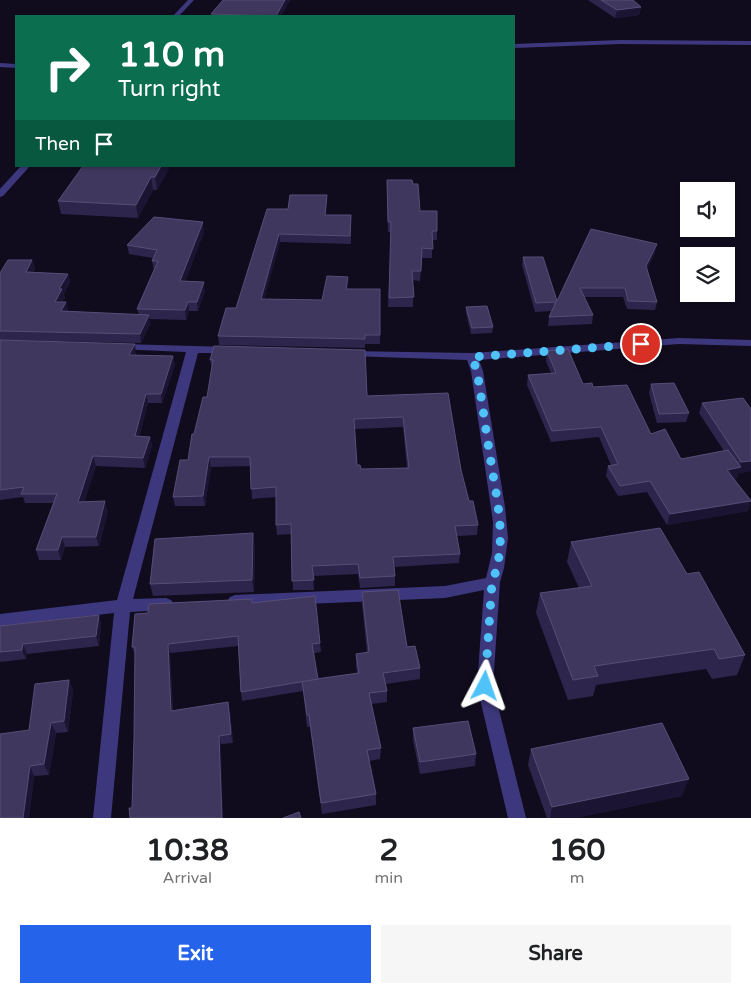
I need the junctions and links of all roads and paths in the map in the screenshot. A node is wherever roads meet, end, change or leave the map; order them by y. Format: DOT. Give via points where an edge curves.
graph roads {
  1 [pos="191,0"];
  2 [pos="177,15"];
  3 [pos="751,44"];
  4 [pos="515,46"];
  5 [pos="0,65"];
  6 [pos="15,66"];
  7 [pos="25,167"];
  8 [pos="0,194"];
  9 [pos="751,343"];
  10 [pos="106,346"];
  11 [pos="193,348"];
  12 [pos="243,350"];
  13 [pos="342,353"];
  14 [pos="472,357"];
  15 [pos="492,582"];
  16 [pos="221,602"];
  17 [pos="182,603"];
  18 [pos="123,606"];
  19 [pos="0,620"];
  20 [pos="102,818"];
  21 [pos="517,818"];
  1 -- 2 [label="street"];
  3 -- 4 [label="street" via="620,42"];
  5 -- 6 [label="street"];
  7 -- 8 [label="street"];
  9 -- 14 [label="street" via="678,341"];
  10 -- 11 [label="street"];
  11 -- 12 [label="street"];
  11 -- 18 [label="street"];
  13 -- 14 [label="street"];
  14 -- 15 [label="street" via="477,371 500,523 500,552"];
  15 -- 16 [label="street" via="446,592"];
  15 -- 21 [label="street" via="485,686"];
  17 -- 18 [label="street"];
  18 -- 19 [label="street"];
  18 -- 20 [label="street"];
}
